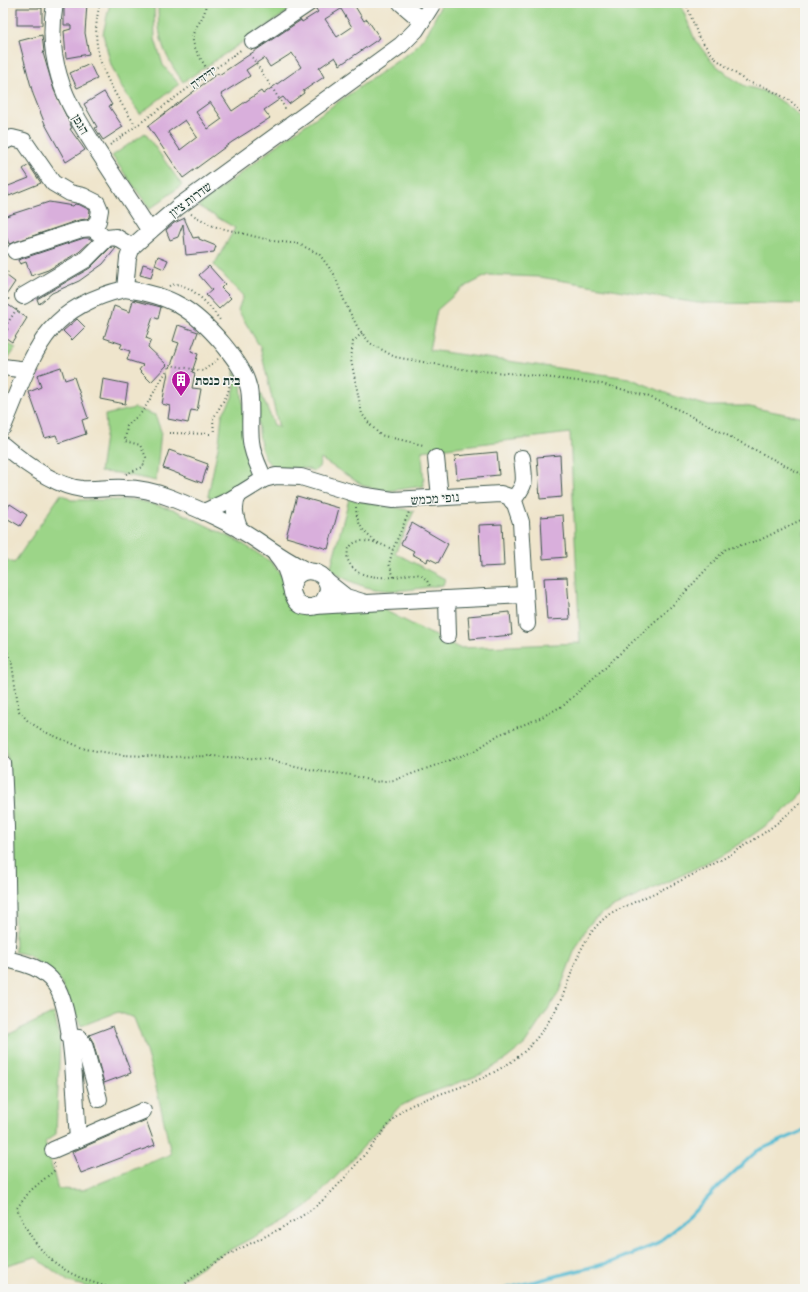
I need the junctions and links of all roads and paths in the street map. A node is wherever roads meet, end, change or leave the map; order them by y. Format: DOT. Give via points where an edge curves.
graph roads {
  1 [pos="55,3"];
  2 [pos="100,3"];
  3 [pos="204,3"];
  4 [pos="309,3"];
  5 [pos="401,3"];
  6 [pos="433,3"];
  7 [pos="686,3"];
  8 [pos="422,21"];
  9 [pos="249,44"];
  10 [pos="209,73"];
  11 [pos="805,114"];
  12 [pos="295,123"];
  13 [pos="136,126"];
  14 [pos="3,142"];
  15 [pos="99,153"];
  16 [pos="178,207"];
  17 [pos="92,228"];
  18 [pos="150,231"];
  19 [pos="107,238"];
  20 [pos="132,247"];
  21 [pos="15,251"];
  22 [pos="8,272"];
  23 [pos="3,279"];
  24 [pos="125,289"];
  25 [pos="154,294"];
  26 [pos="23,296"];
  27 [pos="224,325"];
  28 [pos="3,330"];
  29 [pos="362,333"];
  30 [pos="228,351"];
  31 [pos="3,368"];
  32 [pos="27,370"];
  33 [pos="231,377"];
  34 [pos="3,427"];
  35 [pos="169,433"];
  36 [pos="3,445"];
  37 [pos="423,446"];
  38 [pos="436,458"];
  39 [pos="522,458"];
  40 [pos="124,476"];
  41 [pos="805,476"];
  42 [pos="264,478"];
  43 [pos="239,494"];
  44 [pos="360,495"];
  45 [pos="440,497"];
  46 [pos="410,500"];
  47 [pos="512,501"];
  48 [pos="204,512"];
  49 [pos="805,518"];
  50 [pos="240,530"];
  51 [pos="378,544"];
  52 [pos="392,549"];
  53 [pos="273,553"];
  54 [pos="307,571"];
  55 [pos="394,578"];
  56 [pos="327,582"];
  57 [pos="292,593"];
  58 [pos="524,595"];
  59 [pos="440,599"];
  60 [pos="366,603"];
  61 [pos="315,606"];
  62 [pos="526,624"];
  63 [pos="448,635"];
  64 [pos="3,646"];
  65 [pos="3,764"];
  66 [pos="805,798"];
  67 [pos="4,958"];
  68 [pos="69,1037"];
  69 [pos="99,1099"];
  70 [pos="143,1111"];
  71 [pos="78,1139"];
  72 [pos="53,1150"];
  73 [pos="120,1289"];
  74 [pos="134,1289"];
  75 [pos="161,1289"];
  76 [pos="180,1289"];
  1 -- 15 [label="street, הגפן" via="52,20 58,75 72,107"];
  2 -- 13 [label="path" via="96,18 96,36 104,74"];
  3 -- 10 [label="path" via="204,15 195,29 192,40"];
  4 -- 9 [label="street"];
  5 -- 8 [label="street"];
  6 -- 8 [label="street, שדרות ציון"];
  7 -- 11 [label="path" via="699,38 716,59 748,82 765,87 789,100"];
  8 -- 12 [label="street, שדרות ציון" via="409,39"];
  9 -- 10 [label="path, ידידיה"];
  9 -- 12 [label="path"];
  10 -- 13 [label="path, ידידיה"];
  12 -- 16 [label="street, שדרות ציון"];
  13 -- 15 [label="path, ידידיה"];
  14 -- 17 [label="street" via="12,138 24,141 53,183 70,193 97,203 100,210 98,221"];
  15 -- 18 [label="street, הגפן"];
  16 -- 18 [label="street, שדרות ציון"];
  16 -- 29 [label="path" via="213,226 273,241 299,244 319,254 334,274 346,305"];
  17 -- 19 [label="street"];
  17 -- 21 [label="street" via="56,236"];
  18 -- 20 [label="street, שדרות ציון"];
  19 -- 20 [label="street" via="116,237"];
  19 -- 26 [label="street" via="86,260"];
  20 -- 24 [label="street" via="128,258"];
  22 -- 23 [label="path"];
  24 -- 25 [label="street"];
  24 -- 32 [label="street" via="83,302 62,316 38,347"];
  25 -- 27 [label="path" via="172,284 190,288"];
  25 -- 30 [label="street" via="193,313"];
  26 -- 28 [label="path"];
  29 -- 37 [label="path" via="353,342 351,360 362,414 380,435"];
  29 -- 41 [label="path" via="370,343 395,357 468,370 602,384 647,396"];
  30 -- 40 [label="path" via="203,371 170,365 143,411 127,426 124,441 140,445 146,457 143,467"];
  30 -- 42 [label="street" via="246,378 250,401 251,442"];
  31 -- 32 [label="street"];
  32 -- 34 [label="street"];
  33 -- 35 [label="path" via="228,393 214,418 214,434"];
  36 -- 48 [label="street" via="36,470 66,485 82,489 147,490"];
  38 -- 45 [label="street"];
  39 -- 47 [label="street" via="524,484"];
  42 -- 43 [label="street, נופי מכמש"];
  42 -- 44 [label="street, נופי מכמש" via="302,477"];
  43 -- 48 [label="street, נופי מכמש"];
  43 -- 50 [label="street" via="235,501 235,509"];
  44 -- 46 [label="street, נופי מכמש"];
  44 -- 51 [label="path" via="356,505 359,525"];
  45 -- 46 [label="street, נופי מכמש"];
  45 -- 47 [label="street, נופי מכמש" via="501,494 510,497"];
  46 -- 52 [label="path" via="411,509"];
  47 -- 58 [label="street" via="519,512 521,522"];
  48 -- 50 [label="street"];
  49 -- 64 [label="path" via="760,540 726,549 678,600 564,705 498,735 475,751 395,780 375,782 266,759 122,755 85,749 45,732 28,721 19,711 11,658"];
  50 -- 53 [label="street" via="258,540"];
  51 -- 52 [label="path"];
  51 -- 55 [label="path" via="359,541 352,545 347,558 350,567 366,575"];
  52 -- 55 [label="path" via="389,564"];
  53 -- 54 [label="street"];
  53 -- 57 [label="street" via="282,561"];
  54 -- 56 [label="street" via="319,573"];
  54 -- 57 [label="street" via="296,576 291,587"];
  55 -- 59 [label="path" via="411,574 422,576"];
  56 -- 60 [label="street" via="346,597"];
  56 -- 61 [label="street" via="325,600"];
  57 -- 61 [label="street" via="298,603 309,607"];
  58 -- 59 [label="street"];
  58 -- 62 [label="street"];
  59 -- 60 [label="street"];
  59 -- 63 [label="street"];
  60 -- 61 [label="street"];
  65 -- 67 [label="street" via="8,933"];
  66 -- 76 [label="path" via="730,857 611,913 598,923 578,954 562,997 529,1048 484,1078 402,1111 313,1208 291,1223 213,1265"];
  67 -- 68 [label="street" via="30,964 54,982 64,1004"];
  68 -- 69 [label="street" via="79,1038 84,1044"];
  68 -- 71 [label="street"];
  70 -- 71 [label="street"];
  71 -- 72 [label="street"];
  72 -- 73 [label="path" via="55,1170 30,1191 17,1208 25,1228 50,1260 71,1274 101,1286"];
  74 -- 75 [label="path"];
}
